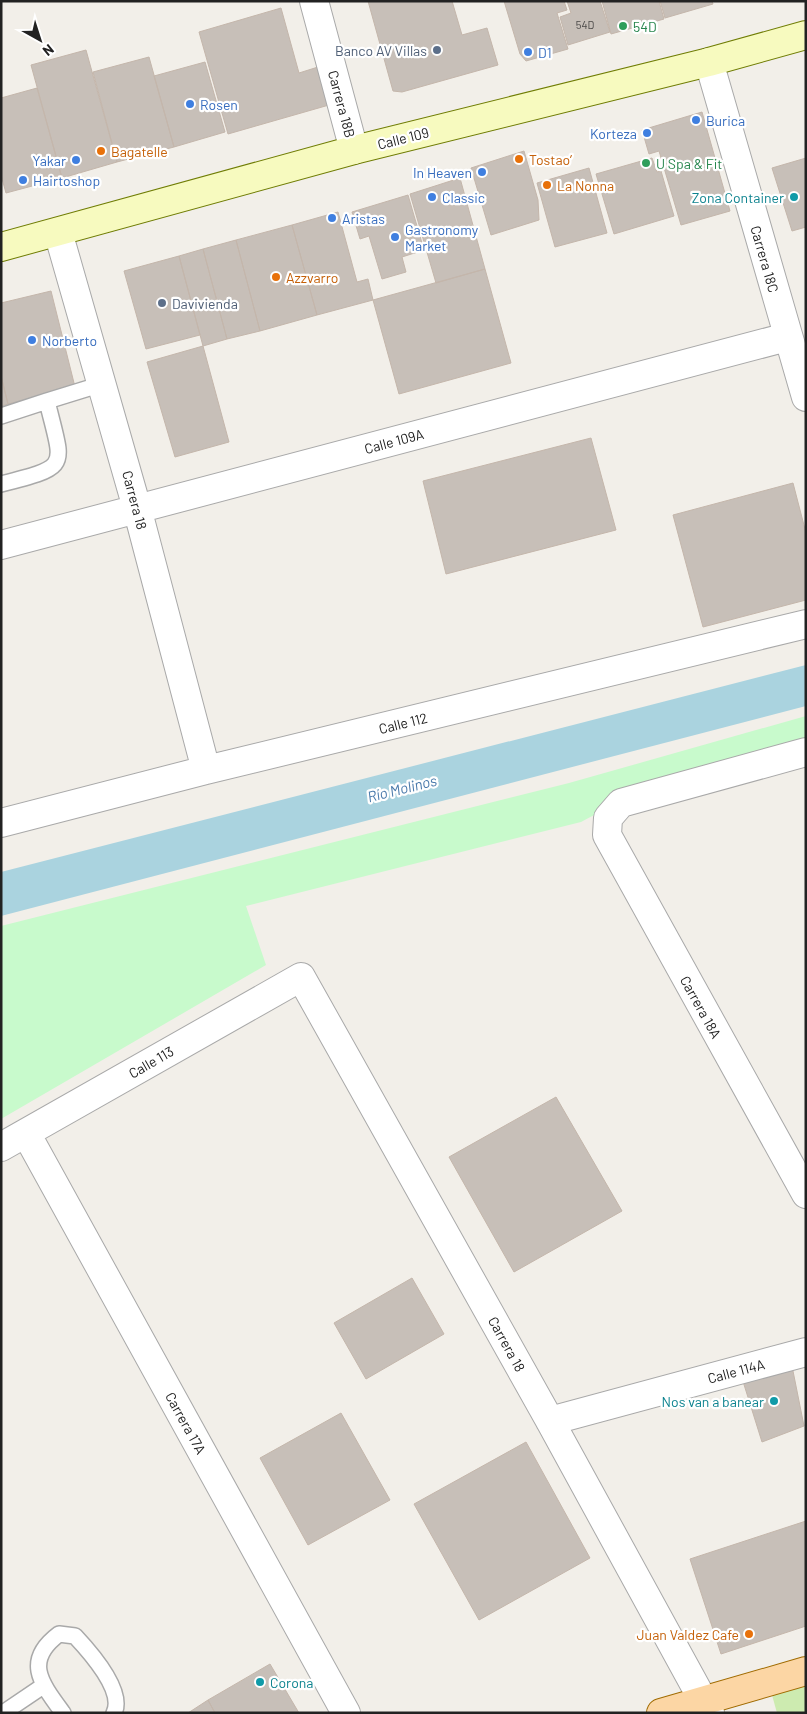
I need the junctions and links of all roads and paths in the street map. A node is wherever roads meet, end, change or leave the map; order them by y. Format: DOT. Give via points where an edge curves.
graph roads {
  1 [pos="314,1"];
  2 [pos="806,35"];
  3 [pos="709,62"];
  4 [pos="354,150"];
  5 [pos="58,232"];
  6 [pos="1,247"];
  7 [pos="787,337"];
  8 [pos="102,384"];
  9 [pos="806,397"];
  10 [pos="47,401"];
  11 [pos="1,416"];
  12 [pos="1,484"];
  13 [pos="137,508"];
  14 [pos="1,545"];
  15 [pos="806,624"];
  16 [pos="806,752"];
  17 [pos="206,770"];
  18 [pos="1,823"];
  19 [pos="301,978"];
  20 [pos="26,1133"];
  21 [pos="1,1147"];
  22 [pos="806,1194"];
  23 [pos="806,1352"];
  24 [pos="550,1421"];
  25 [pos="806,1671"];
  26 [pos="44,1686"];
  27 [pos="707,1707"];
  28 [pos="3,1713"];
  29 [pos="63,1713"];
  30 [pos="114,1713"];
  31 [pos="346,1713"];
  32 [pos="661,1713"];
  1 -- 4 [label="street, Carrera 18B"];
  2 -- 3 [label="street, Calle 109"];
  3 -- 4 [label="street, Calle 109"];
  3 -- 7 [label="street, Carrera 18C"];
  4 -- 5 [label="street, Calle 109"];
  5 -- 6 [label="street, Calle 109"];
  5 -- 8 [label="street, Carrera 18"];
  7 -- 9 [label="street, Carrera 18C"];
  7 -- 13 [label="street, Calle 109A"];
  8 -- 10 [label="lane"];
  8 -- 13 [label="street, Carrera 18"];
  10 -- 11 [label="lane"];
  10 -- 12 [label="lane" via="59,456 56,465 46,473"];
  13 -- 14 [label="street, Calle 109A"];
  13 -- 17 [label="street, Carrera 18"];
  15 -- 17 [label="street, Calle 112"];
  16 -- 22 [label="street, Carrera 18A" via="621,803 608,818 606,835"];
  17 -- 18 [label="street, Calle 112"];
  19 -- 20 [label="street, Calle 113"];
  19 -- 24 [label="street, Carrera 18"];
  20 -- 21 [label="street, Calle 113"];
  20 -- 31 [label="street, Carrera 17A"];
  23 -- 24 [label="street, Calle 114A"];
  24 -- 27 [label="street, Carrera 18"];
  25 -- 27 [label="main road"];
  26 -- 28 [label="lane"];
  26 -- 29 [label="lane"];
  26 -- 30 [label="lane" via="38,1662 45,1645 60,1634 75,1636 113,1686 118,1706"];
  27 -- 32 [label="main road"];
}
